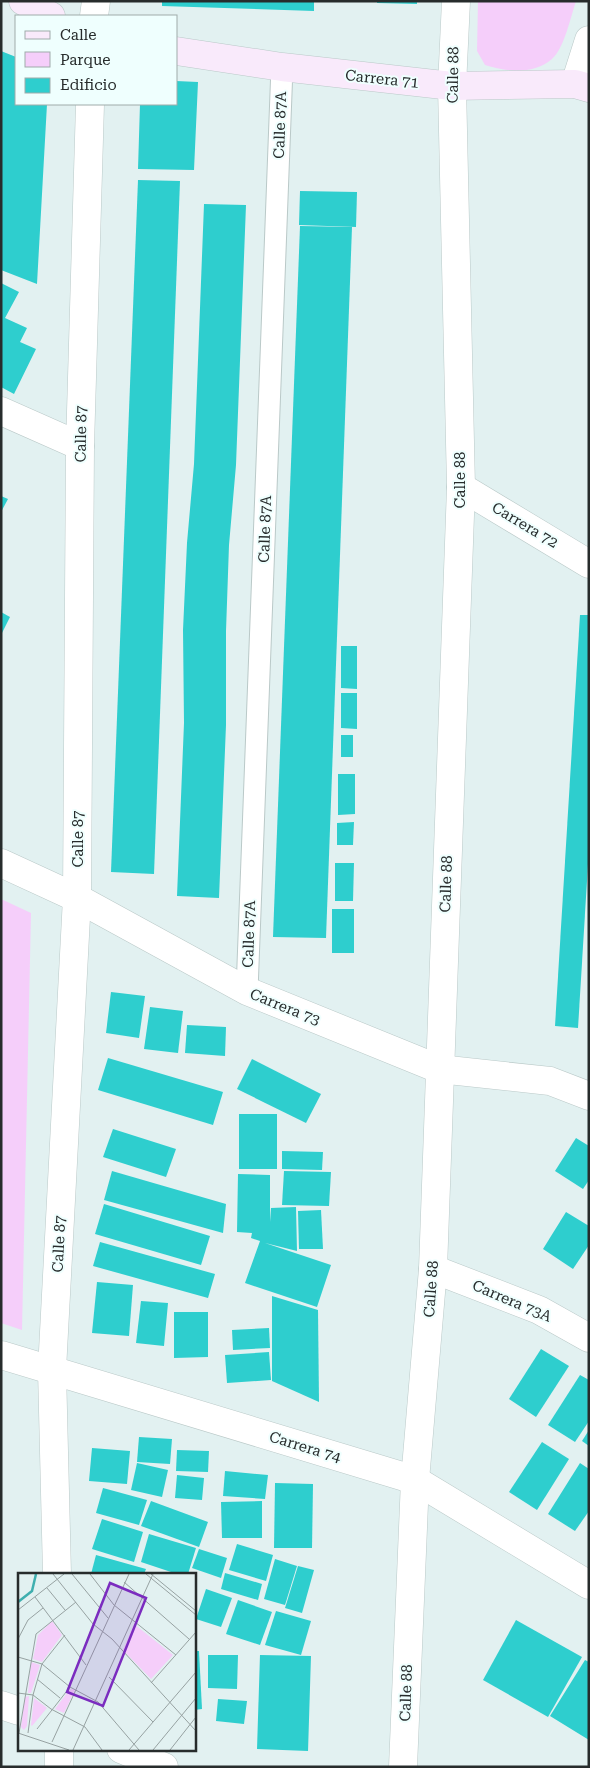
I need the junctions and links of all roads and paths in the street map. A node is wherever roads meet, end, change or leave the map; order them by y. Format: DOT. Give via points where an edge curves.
graph roads {
  1 [pos="22,1"];
  2 [pos="96,1"];
  3 [pos="456,1"];
  4 [pos="50,15"];
  5 [pos="94,15"];
  6 [pos="589,40"];
  7 [pos="178,51"];
  8 [pos="282,68"];
  9 [pos="452,86"];
  10 [pos="582,86"];
  11 [pos="90,105"];
  12 [pos="1,411"];
  13 [pos="80,446"];
  14 [pos="461,487"];
  15 [pos="589,564"];
  16 [pos="1,863"];
  17 [pos="77,898"];
  18 [pos="247,992"];
  19 [pos="439,1069"];
  20 [pos="589,1096"];
  21 [pos="433,1269"];
  22 [pos="589,1338"];
  23 [pos="1,1355"];
  24 [pos="52,1370"];
  25 [pos="415,1480"];
  26 [pos="57,1573"];
  27 [pos="589,1585"];
  28 [pos="1,1705"];
  29 [pos="18,1711"];
  30 [pos="60,1750"];
  31 [pos="123,1750"];
  32 [pos="59,1767"];
  33 [pos="164,1767"];
  34 [pos="403,1767"];
  1 -- 4 [label="street"];
  2 -- 5 [label="street"];
  3 -- 9 [label="street, Calle 88"];
  6 -- 10 [label="street"];
  7 -- 8 [label="street, Carrera 71"];
  8 -- 9 [label="street, Carrera 71"];
  8 -- 18 [label="lane, Calle 87A"];
  9 -- 10 [label="street, Carrera 71"];
  9 -- 14 [label="street, Calle 88"];
  11 -- 13 [label="street, Calle 87"];
  12 -- 13 [label="street"];
  13 -- 17 [label="street, Calle 87"];
  14 -- 15 [label="street, Carrera 72"];
  14 -- 19 [label="street, Calle 88"];
  16 -- 17 [label="street, Carrera 73"];
  17 -- 18 [label="street, Carrera 73"];
  17 -- 24 [label="street, Calle 87"];
  18 -- 19 [label="street, Carrera 73"];
  19 -- 20 [label="street, Carrera 73" via="550,1081"];
  19 -- 21 [label="street, Calle 88"];
  21 -- 22 [label="street, Carrera 73A" via="539,1310"];
  21 -- 25 [label="street, Calle 88"];
  23 -- 24 [label="street, Carrera 74"];
  24 -- 25 [label="street, Carrera 74"];
  24 -- 26 [label="street, Calle 87"];
  25 -- 27 [label="street, Carrera 74"];
  25 -- 34 [label="street, Calle 88"];
  28 -- 29 [label="street"];
  30 -- 32 [label="street"];
  31 -- 33 [label="street"];
}
